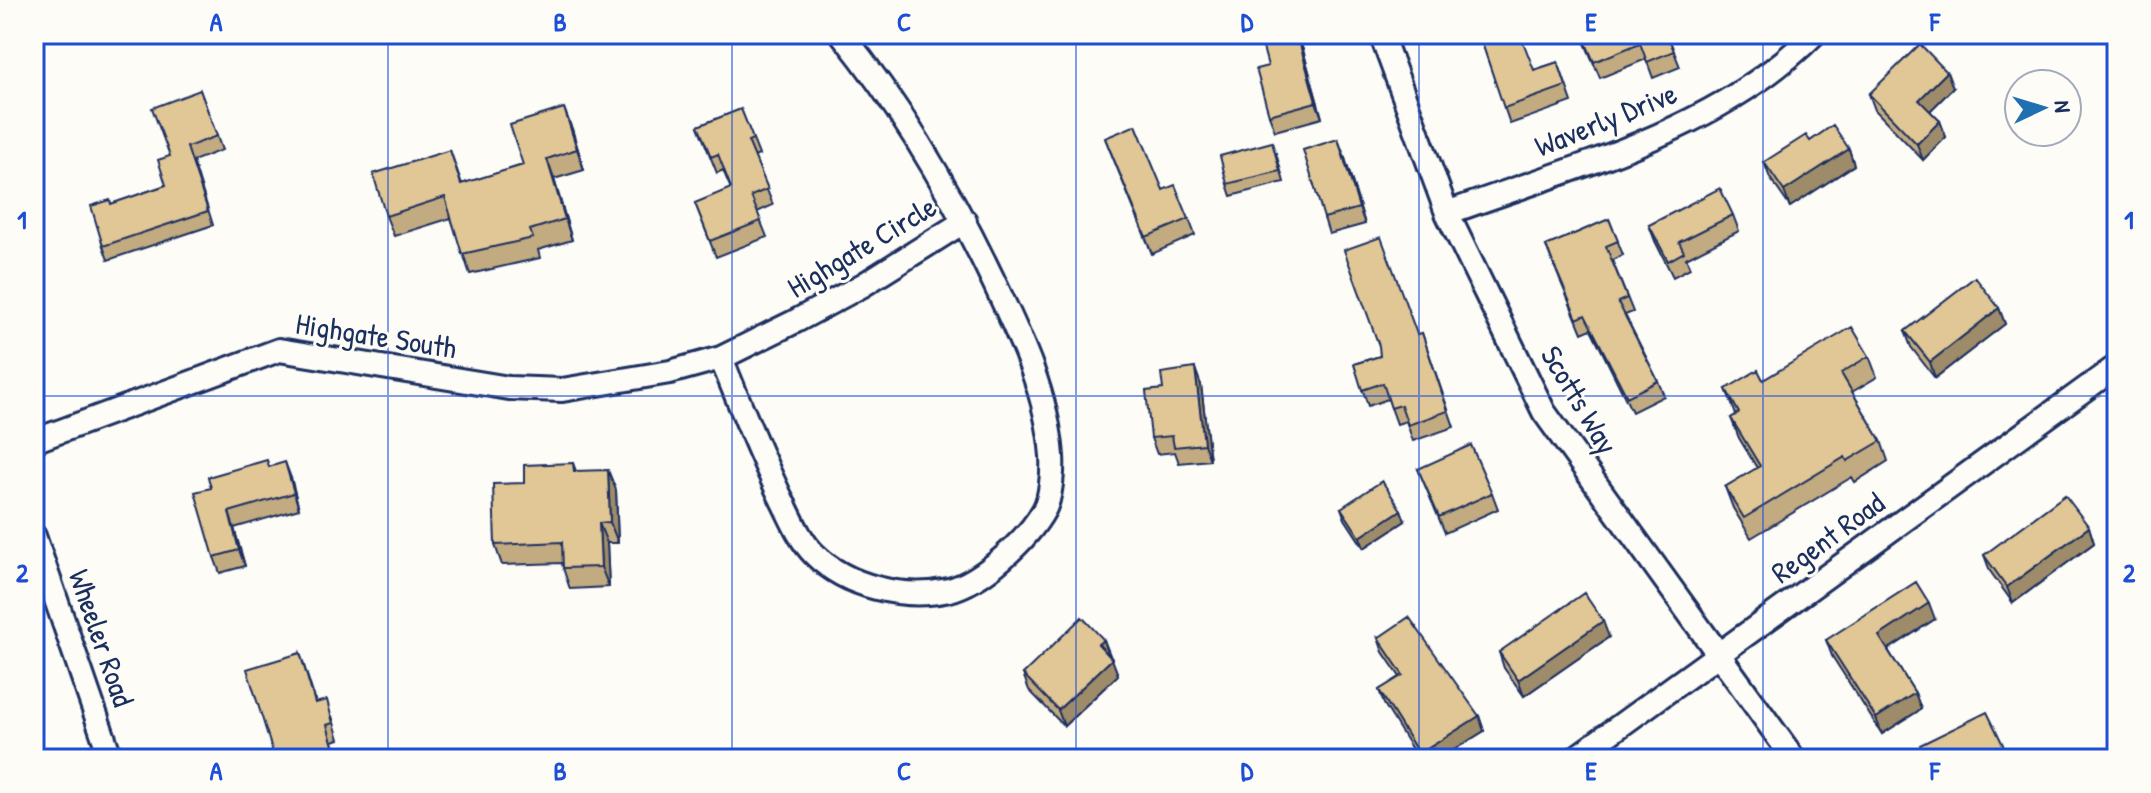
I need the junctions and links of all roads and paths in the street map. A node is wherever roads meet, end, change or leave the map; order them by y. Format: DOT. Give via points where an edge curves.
graph roads {
  1 [pos="842,34"];
  2 [pos="1381,34"];
  3 [pos="1814,34"];
  4 [pos="1447,213"];
  5 [pos="965,221"];
  6 [pos="721,358"];
  7 [pos="2117,366"];
  8 [pos="34,441"];
  9 [pos="34,536"];
  10 [pos="1718,656"];
  11 [pos="111,759"];
  12 [pos="1574,759"];
  13 [pos="1794,759"];
  1 -- 5 [label="street" via="880,82"];
  2 -- 4 [label="street, Scotts Way"];
  3 -- 4 [label="street, Waverly Drive" via="1782,66 1667,133"];
  4 -- 10 [label="street, Scotts Way" via="1544,412"];
  5 -- 6 [label="street, Highgate Circle" via="863,285"];
  5 -- 6 [label="street, Highgate Circle" via="1032,361 1052,459 1046,507 1021,541 985,571 951,590 877,589 846,577 814,555 762,458"];
  6 -- 8 [label="street, Highgate South" via="625,382 562,390 509,388 279,350"];
  7 -- 10 [label="street, Regent Road"];
  9 -- 11 [label="street, Wheeler Road"];
  10 -- 12 [label="street, Regent Road"];
  10 -- 13 [label="street, Scotts Way"];
}
